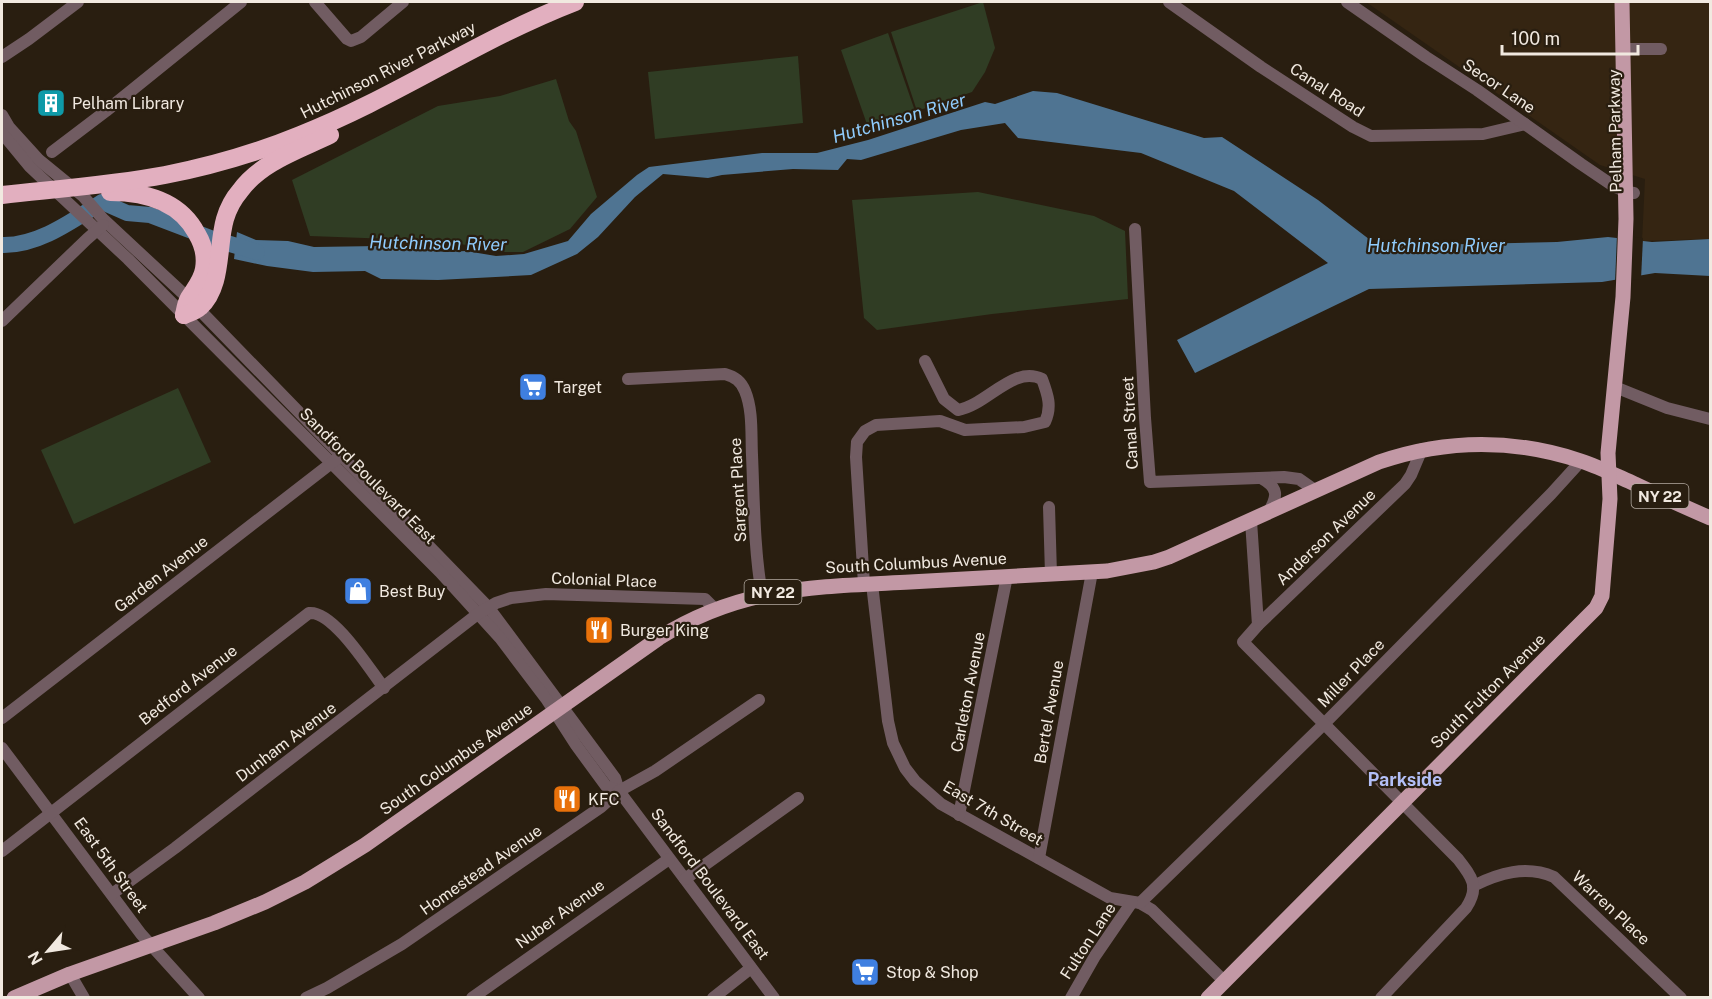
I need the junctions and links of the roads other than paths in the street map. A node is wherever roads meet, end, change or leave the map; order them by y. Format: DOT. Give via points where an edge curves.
graph roads {
  1 [pos="78,2"];
  2 [pos="241,2"];
  3 [pos="315,2"];
  4 [pos="403,2"];
  5 [pos="545,2"];
  6 [pos="574,2"];
  7 [pos="1169,2"];
  8 [pos="1347,2"];
  9 [pos="1622,2"];
  10 [pos="1630,2"];
  11 [pos="501,35"];
  12 [pos="1627,49"];
  13 [pos="1661,49"];
  14 [pos="2,57"];
  15 [pos="2,114"];
  16 [pos="1525,123"];
  17 [pos="2,133"];
  18 [pos="52,152"];
  19 [pos="95,186"];
  20 [pos="9,188"];
  21 [pos="1630,192"];
  22 [pos="100,224"];
  23 [pos="1630,224"];
  24 [pos="1136,229"];
  25 [pos="211,269"];
  26 [pos="190,308"];
  27 [pos="2,321"];
  28 [pos="925,361"];
  29 [pos="628,379"];
  30 [pos="1619,389"];
  31 [pos="1710,419"];
  32 [pos="1422,449"];
  33 [pos="336,460"];
  34 [pos="1581,461"];
  35 [pos="1610,473"];
  36 [pos="1261,478"];
  37 [pos="1316,490"];
  38 [pos="1049,507"];
  39 [pos="1268,513"];
  40 [pos="1710,518"];
  41 [pos="1251,521"];
  42 [pos="1092,572"];
  43 [pos="1051,574"];
  44 [pos="1008,576"];
  45 [pos="868,584"];
  46 [pos="762,595"];
  47 [pos="715,609"];
  48 [pos="484,610"];
  49 [pos="1258,625"];
  50 [pos="384,688"];
  51 [pos="759,700"];
  52 [pos="558,708"];
  53 [pos="2,718"];
  54 [pos="1323,725"];
  55 [pos="2,748"];
  56 [pos="619,791"];
  57 [pos="798,798"];
  58 [pos="1401,803"];
  59 [pos="52,813"];
  60 [pos="959,814"];
  61 [pos="2,851"];
  62 [pos="1039,858"];
  63 [pos="669,859"];
  64 [pos="685,879"];
  65 [pos="1473,886"];
  66 [pos="112,894"];
  67 [pos="1136,903"];
  68 [pos="150,945"];
  69 [pos="751,968"];
  70 [pos="69,974"];
  71 [pos="1224,981"];
  72 [pos="14,998"];
  73 [pos="84,998"];
  74 [pos="199,998"];
  75 [pos="306,998"];
  76 [pos="472,998"];
  77 [pos="713,998"];
  78 [pos="774,998"];
  79 [pos="1071,998"];
  80 [pos="1208,998"];
  81 [pos="1381,998"];
  82 [pos="1681,998"];
  1 -- 14 [label="street"];
  2 -- 18 [label="street"];
  3 -- 4 [label="street" via="347,39 356,40"];
  5 -- 19 [label="highway, Hutchinson River Parkway" via="296,125 188,158 141,167"];
  6 -- 11 [label="highway, Hutchinson River Parkway"];
  7 -- 16 [label="street, Canal Road" via="1270,73 1371,136 1483,134"];
  8 -- 16 [label="street, Secor Lane"];
  9 -- 12 [label="main road, Pelham Parkway"];
  10 -- 12 [label="main road, Pelham Parkway"];
  11 -- 19 [label="highway, Hutchinson River Parkway" via="366,106 292,139 205,166"];
  11 -- 25 [label="highway" via="469,59 406,95 261,170 247,182 227,213"];
  12 -- 13 [label="street"];
  12 -- 21 [label="main road, Pelham Parkway"];
  15 -- 19 [label="street, Sandford Boulevard East" via="39,160"];
  16 -- 21 [label="street, Secor Lane" via="1615,187"];
  17 -- 22 [label="street, Sandford Boulevard East" via="30,167"];
  19 -- 20 [label="highway, Hutchinson River Parkway"];
  19 -- 22 [label="street, Sandford Boulevard East"];
  19 -- 25 [label="highway" via="146,195 179,212 199,236"];
  21 -- 23 [label="main road, Pelham Parkway"];
  22 -- 26 [label="street, Sandford Boulevard East"];
  22 -- 26 [label="street, Sandford Boulevard East"];
  22 -- 27 [label="street"];
  23 -- 30 [label="main road, South Fulton Avenue"];
  24 -- 36 [label="street, Canal Street" via="1150,482"];
  25 -- 26 [label="highway" via="209,295"];
  26 -- 33 [label="street, Sandford Boulevard East"];
  28 -- 45 [label="street, East 7th Street" via="944,399 958,410 1032,375 1042,380 1050,412 1045,422 1024,427 965,430 940,422 876,425 865,431 857,442 856,457"];
  29 -- 46 [label="street, Sargent Place" via="725,374 742,384 751,422"];
  30 -- 31 [label="street" via="1667,408"];
  30 -- 35 [label="main road, South Fulton Avenue" via="1608,453"];
  32 -- 34 [label="main road, South Columbus Avenue / NY 22" via="1491,444"];
  32 -- 37 [label="main road, South Columbus Avenue / NY 22" via="1378,462"];
  32 -- 49 [label="street, Anderson Avenue" via="1405,484"];
  33 -- 48 [label="street, Sandford Boulevard East"];
  33 -- 53 [label="street, Garden Avenue"];
  34 -- 35 [label="main road, South Columbus Avenue / NY 22"];
  34 -- 54 [label="street, Miller Place"];
  35 -- 40 [label="main road, South Columbus Avenue / NY 22"];
  35 -- 58 [label="main road, South Fulton Avenue" via="1600,602"];
  36 -- 37 [label="street, Canal Street" via="1299,479"];
  36 -- 39 [label="street" via="1275,493"];
  37 -- 39 [label="main road, South Columbus Avenue / NY 22"];
  38 -- 43 [label="street"];
  39 -- 41 [label="main road, South Columbus Avenue / NY 22"];
  41 -- 42 [label="main road, South Columbus Avenue / NY 22" via="1154,562"];
  41 -- 49 [label="street"];
  42 -- 43 [label="main road, South Columbus Avenue / NY 22"];
  42 -- 62 [label="street, Bertel Avenue"];
  43 -- 44 [label="main road, South Columbus Avenue / NY 22"];
  44 -- 45 [label="main road, South Columbus Avenue / NY 22"];
  44 -- 60 [label="street, Carleton Avenue"];
  45 -- 46 [label="main road, South Columbus Avenue / NY 22" via="805,587"];
  45 -- 60 [label="street, East 7th Street" via="893,743 915,781"];
  46 -- 47 [label="main road, South Columbus Avenue / NY 22"];
  47 -- 48 [label="street, Colonial Place" via="705,599 546,594 511,598"];
  47 -- 52 [label="main road, South Columbus Avenue / NY 22" via="659,638"];
  48 -- 50 [label="street, Dunham Avenue"];
  48 -- 52 [label="street, Sandford Boulevard East" via="507,648"];
  49 -- 54 [label="street, Anderson Avenue" via="1242,642"];
  50 -- 59 [label="street, Bedford Avenue" via="334,624 315,612 309,613"];
  50 -- 66 [label="street, Dunham Avenue"];
  51 -- 56 [label="street, Homestead Avenue"];
  52 -- 56 [label="street, Sandford Boulevard East" via="576,746 606,786"];
  52 -- 68 [label="main road, South Columbus Avenue / NY 22" via="365,845 305,882 245,910"];
  54 -- 58 [label="street"];
  54 -- 67 [label="street, Miller Place"];
  55 -- 59 [label="street, East 5th Street"];
  56 -- 63 [label="street, Sandford Boulevard East"];
  56 -- 75 [label="street, Homestead Avenue" via="602,807 402,944"];
  57 -- 64 [label="street"];
  58 -- 65 [label="street" via="1458,859"];
  58 -- 71 [label="main road, South Fulton Avenue"];
  59 -- 61 [label="street, Bedford Avenue"];
  59 -- 66 [label="street, East 5th Street"];
  60 -- 62 [label="street, East 7th Street"];
  62 -- 67 [label="street, East 7th Street" via="1110,898"];
  63 -- 64 [label="street, Sandford Boulevard East"];
  63 -- 76 [label="street, Nuber Avenue"];
  64 -- 69 [label="street, Sandford Boulevard East"];
  65 -- 81 [label="street" via="1466,908"];
  65 -- 82 [label="street, Warren Place" via="1493,876 1519,871 1532,870 1554,877"];
  66 -- 68 [label="street, East 5th Street"];
  67 -- 71 [label="street, East 7th Street" via="1152,910"];
  67 -- 79 [label="street, Fulton Lane" via="1095,957"];
  68 -- 70 [label="main road, South Columbus Avenue / NY 22"];
  68 -- 74 [label="street, East 5th Street"];
  69 -- 77 [label="street"];
  69 -- 78 [label="street, Sandford Boulevard East"];
  70 -- 72 [label="main road, South Columbus Avenue / NY 22"];
  70 -- 73 [label="street"];
  71 -- 80 [label="main road, South Fulton Avenue"];
}
